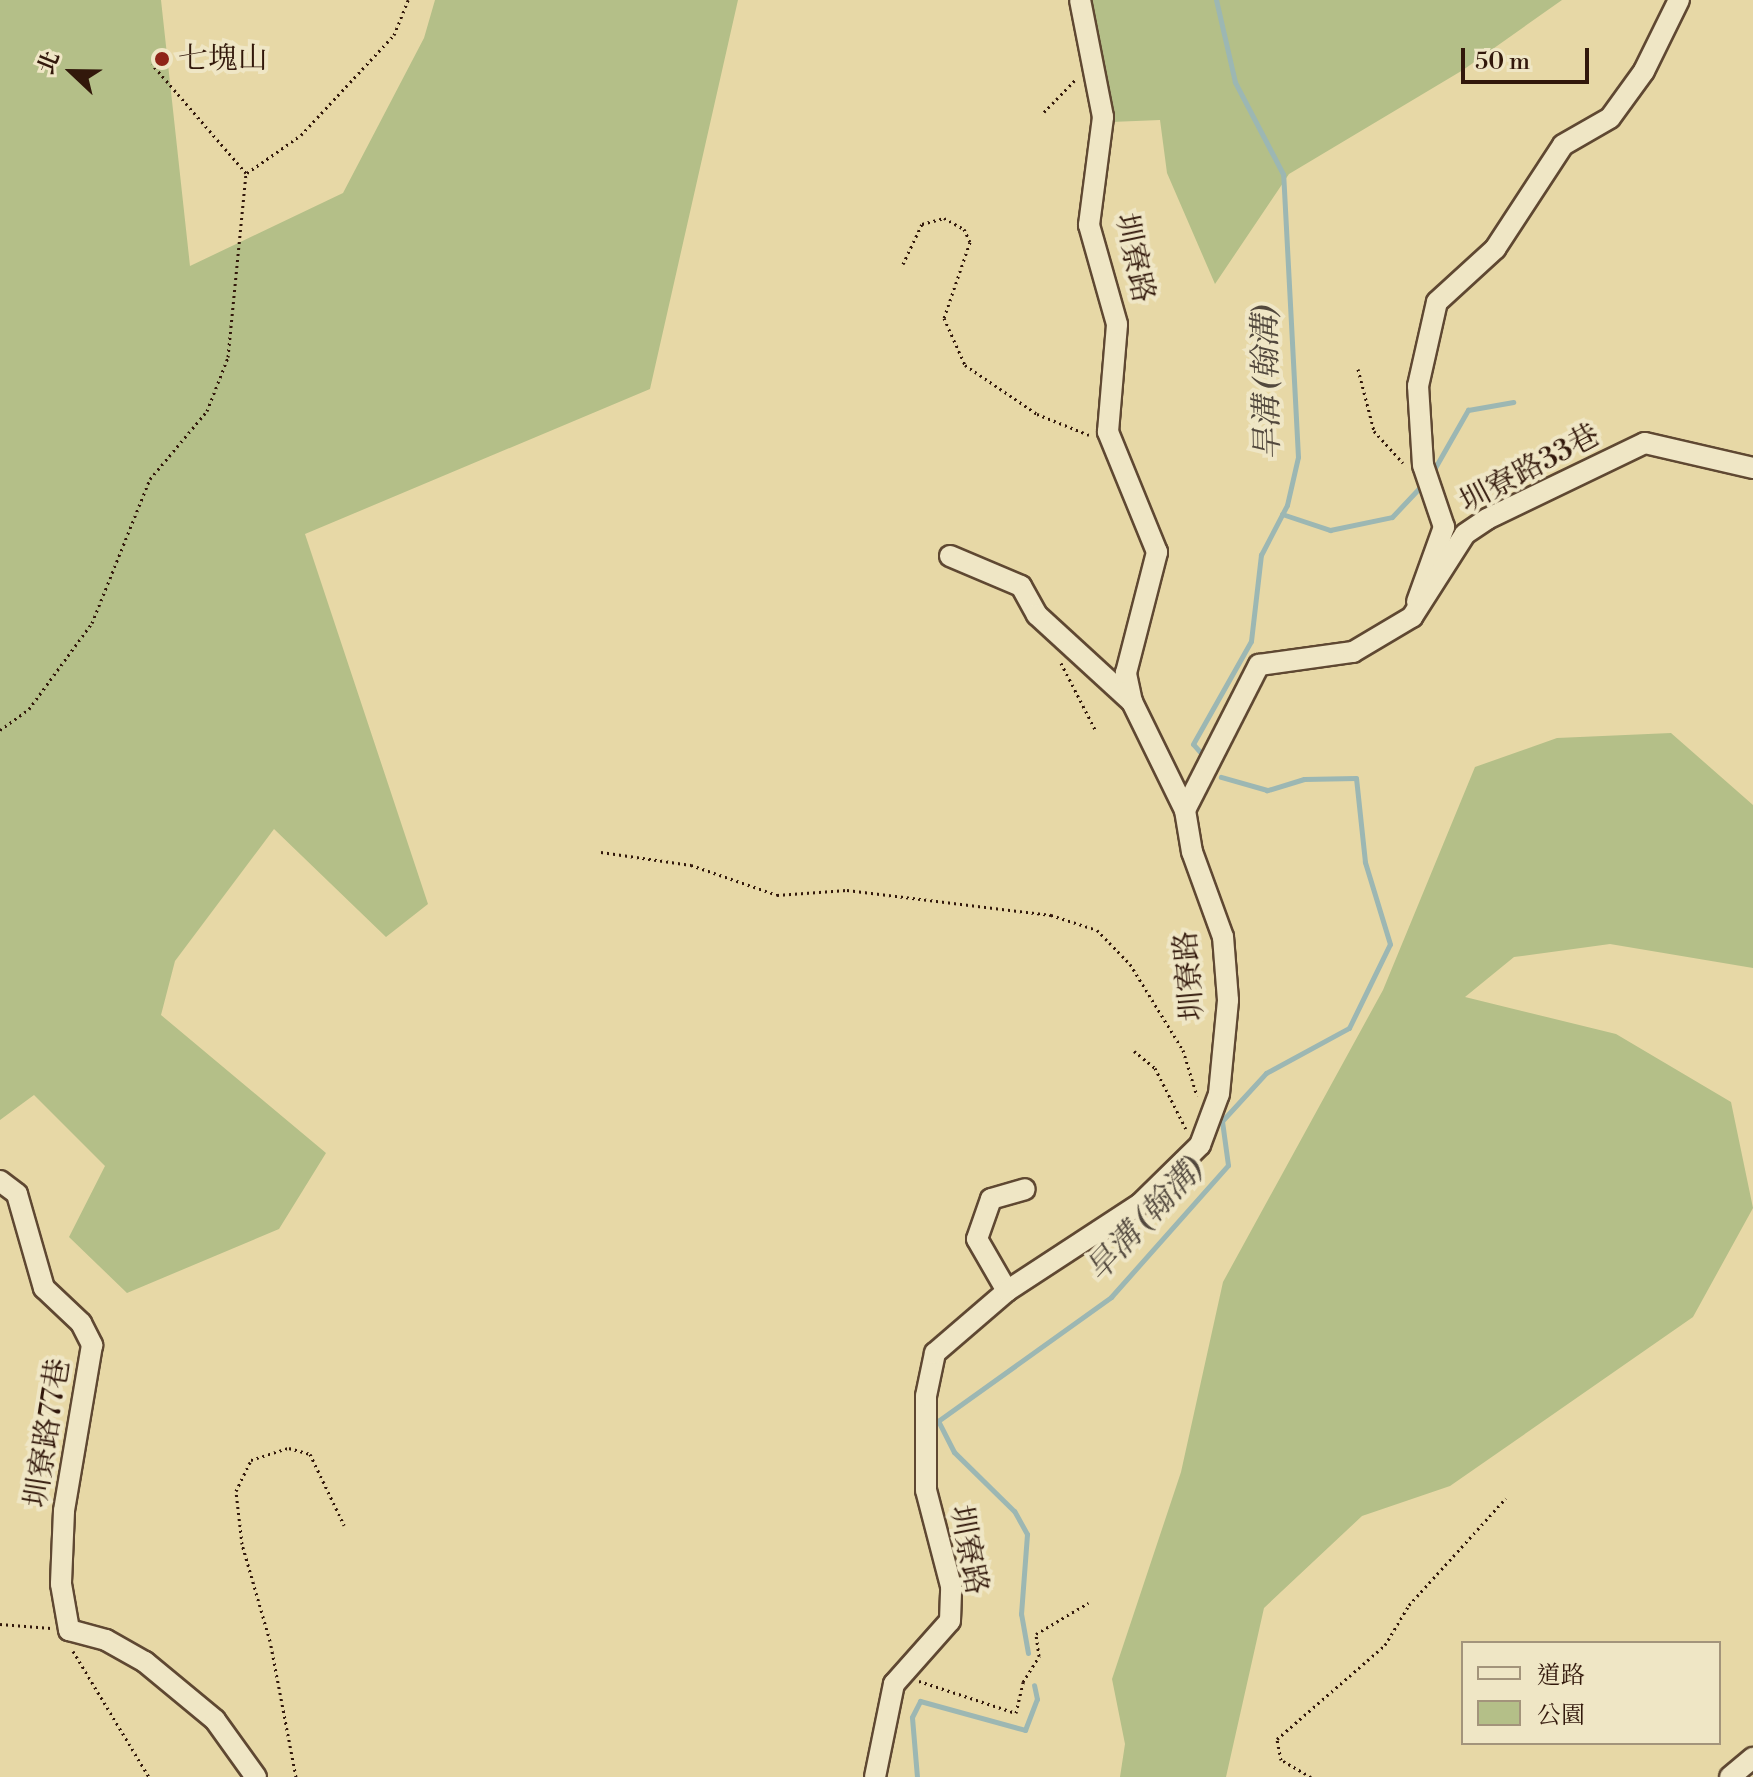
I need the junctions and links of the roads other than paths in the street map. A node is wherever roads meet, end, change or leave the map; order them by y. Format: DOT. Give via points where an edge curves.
graph roads {
  1 [pos="1080,0"];
  2 [pos="1679,0"];
  3 [pos="1753,468"];
  4 [pos="950,556"];
  5 [pos="1412,617"];
  6 [pos="1132,702"];
  7 [pos="1185,810"];
  8 [pos="0,1181"];
  9 [pos="1025,1189"];
  10 [pos="1007,1291"];
  11 [pos="1753,1758"];
  12 [pos="256,1777"];
  13 [pos="875,1777"];
  14 [pos="1730,1777"];
  1 -- 6 [label="street, 圳寮路" via="1103,117 1089,225 1117,324 1108,432 1157,552 1126,673"];
  2 -- 5 [label="street" via="1620,106 1563,145 1495,249 1437,302 1418,386 1423,465 1444,527"];
  3 -- 5 [label="street, 圳寮路33巷" via="1645,443 1465,534"];
  4 -- 6 [label="street" via="1021,586 1037,615"];
  5 -- 7 [label="street, 圳寮路33巷" via="1353,652 1259,665"];
  6 -- 7 [label="street, 圳寮路"];
  7 -- 10 [label="street, 圳寮路" via="1192,852 1223,937 1227,984 1219,1094 1204,1138 1140,1204"];
  8 -- 12 [label="street, 圳寮路77巷" via="17,1194 44,1288 81,1323 92,1345 64,1511 61,1584 69,1630 106,1640 145,1662 215,1720"];
  9 -- 10 [label="street" via="991,1199 977,1239"];
  10 -- 13 [label="street, 圳寮路" via="935,1353 926,1396 926,1490 951,1586 950,1621 894,1684"];
  11 -- 14 [label="street"];
}
